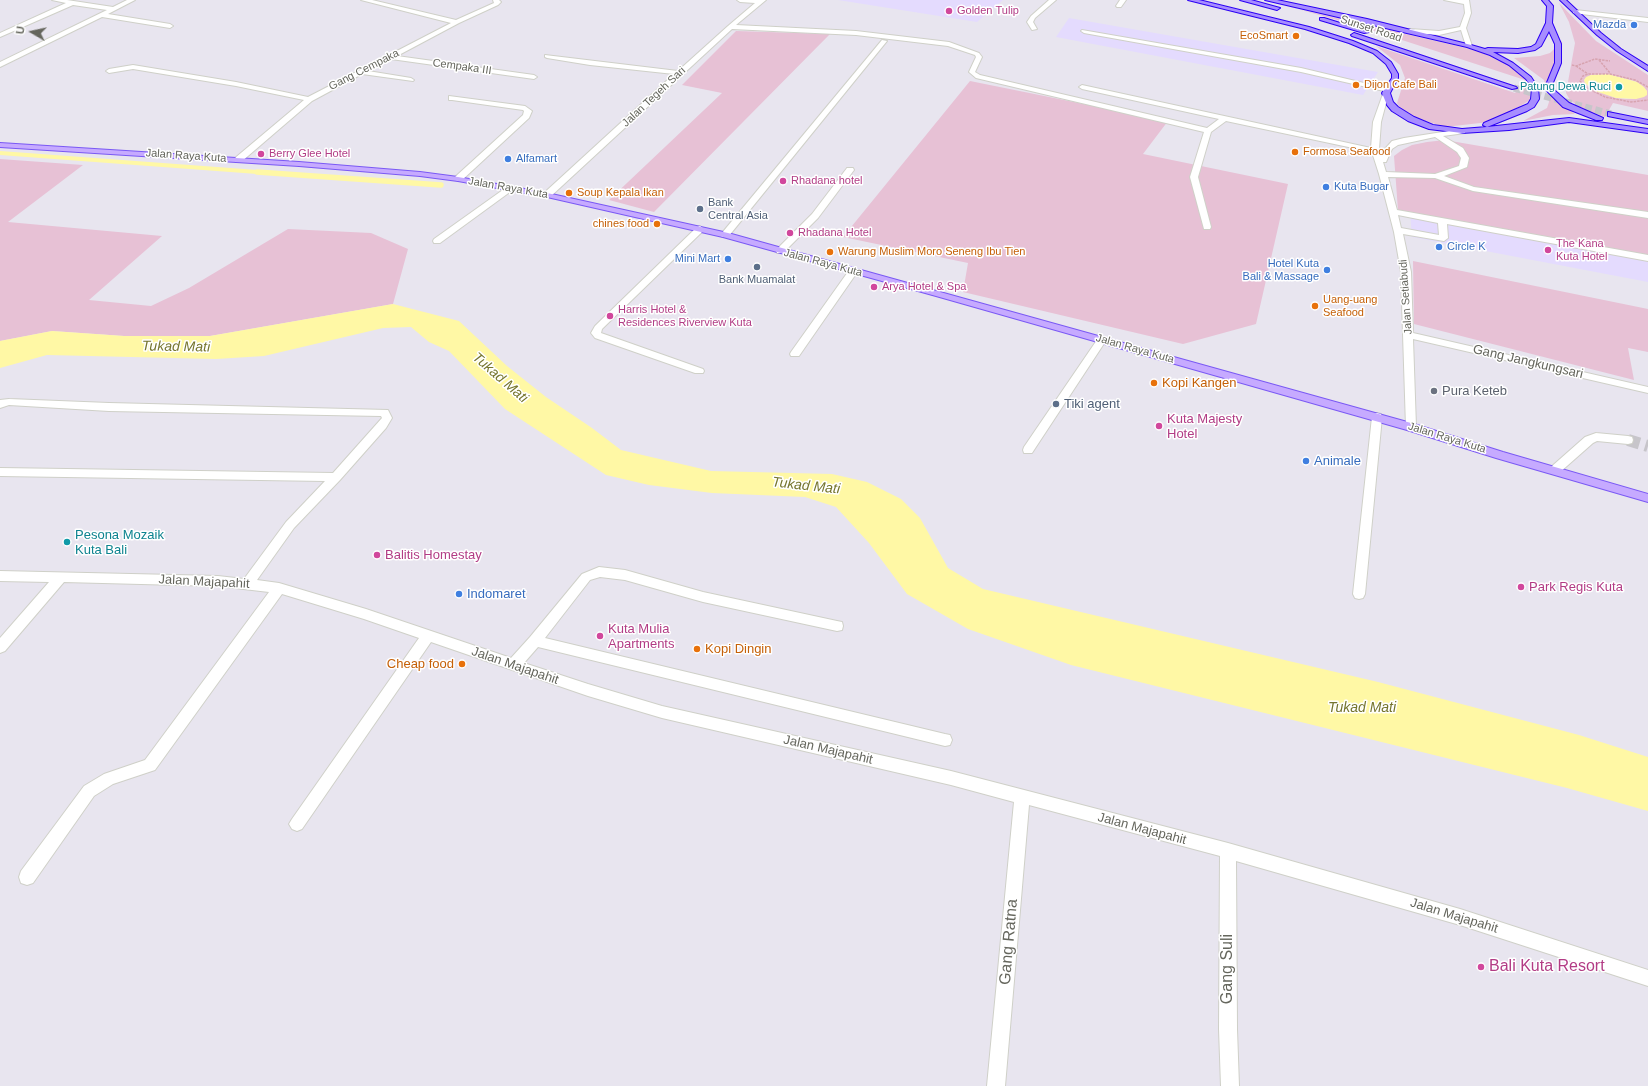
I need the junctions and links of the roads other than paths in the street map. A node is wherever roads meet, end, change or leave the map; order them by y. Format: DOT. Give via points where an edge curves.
graph roads {
  1 [pos="55,0"];
  2 [pos="132,0"];
  3 [pos="364,0"];
  4 [pos="496,0"];
  5 [pos="740,0"];
  6 [pos="1054,0"];
  7 [pos="1124,0"];
  8 [pos="1191,0"];
  9 [pos="1218,0"];
  10 [pos="1243,0"];
  11 [pos="1268,0"];
  12 [pos="1448,0"];
  13 [pos="1545,0"];
  14 [pos="1563,0"];
  15 [pos="761,1"];
  16 [pos="1466,1"];
  17 [pos="72,3"];
  18 [pos="1119,6"];
  19 [pos="113,9"];
  20 [pos="1575,12"];
  21 [pos="102,15"];
  22 [pos="1648,20"];
  23 [pos="457,22"];
  24 [pos="1549,23"];
  25 [pos="170,26"];
  26 [pos="730,27"];
  27 [pos="1463,28"];
  28 [pos="1034,29"];
  29 [pos="1084,31"];
  30 [pos="1410,31"];
  31 [pos="0,35"];
  32 [pos="884,41"];
  33 [pos="1469,46"];
  34 [pos="1480,49"];
  35 [pos="547,56"];
  36 [pos="390,57"];
  37 [pos="0,65"];
  38 [pos="1648,69"];
  39 [pos="109,71"];
  40 [pos="360,72"];
  41 [pos="680,73"];
  42 [pos="534,77"];
  43 [pos="411,80"];
  44 [pos="1520,83"];
  45 [pos="1082,87"];
  46 [pos="1514,88"];
  47 [pos="1387,91"];
  48 [pos="452,98"];
  49 [pos="309,99"];
  50 [pos="1611,114"];
  51 [pos="1225,118"];
  52 [pos="1648,122"];
  53 [pos="1479,129"];
  54 [pos="1208,131"];
  55 [pos="1462,131"];
  56 [pos="1648,131"];
  57 [pos="1436,135"];
  58 [pos="0,144"];
  59 [pos="1375,151"];
  60 [pos="1385,153"];
  61 [pos="238,160"];
  62 [pos="850,170"];
  63 [pos="1382,172"];
  64 [pos="1436,176"];
  65 [pos="458,179"];
  66 [pos="510,189"];
  67 [pos="547,195"];
  68 [pos="1393,212"];
  69 [pos="1648,215"];
  70 [pos="1442,220"];
  71 [pos="1207,227"];
  72 [pos="700,229"];
  73 [pos="1398,230"];
  74 [pos="725,236"];
  75 [pos="437,241"];
  76 [pos="780,251"];
  77 [pos="1648,258"];
  78 [pos="853,271"];
  79 [pos="1409,335"];
  80 [pos="1102,339"];
  81 [pos="795,354"];
  82 [pos="699,371"];
  83 [pos="1648,390"];
  84 [pos="0,404"];
  85 [pos="1378,417"];
  86 [pos="1411,427"];
  87 [pos="1628,440"];
  88 [pos="1028,450"];
  89 [pos="1555,470"];
  90 [pos="0,472"];
  91 [pos="336,477"];
  92 [pos="1648,498"];
  93 [pos="0,576"];
  94 [pos="61,577"];
  95 [pos="248,583"];
  96 [pos="279,588"];
  97 [pos="1359,594"];
  98 [pos="837,626"];
  99 [pos="428,636"];
  100 [pos="535,641"];
  101 [pos="0,647"];
  102 [pos="513,665"];
  103 [pos="945,740"];
  104 [pos="1022,797"];
  105 [pos="297,824"];
  106 [pos="1228,851"];
  107 [pos="27,877"];
  108 [pos="1648,978"];
  109 [pos="996,1086"];
  110 [pos="1230,1086"];
  1 -- 17 [label="street"];
  2 -- 19 [label="street"];
  3 -- 23 [label="street"];
  4 -- 23 [label="street, Gang Cempaka" via="496,4"];
  5 -- 15 [label="street"];
  6 -- 28 [label="street" via="1033,17 1030,22"];
  7 -- 18 [label="street"];
  8 -- 47 [label="highway" via="1307,28 1375,52 1389,63 1395,74"];
  9 -- 46 [label="highway, Sunset Road" via="1331,28"];
  10 -- 44 [label="highway, Sunset Road" via="1350,27"];
  11 -- 30 [label="highway"];
  12 -- 16 [label="street"];
  13 -- 24 [label="highway" via="1550,6"];
  14 -- 20 [label="highway"];
  15 -- 26 [label="street, Jalan Tegeh Sari"];
  16 -- 27 [label="street" via="1467,18"];
  17 -- 19 [label="street"];
  17 -- 31 [label="street"];
  19 -- 21 [label="street"];
  20 -- 22 [label="street"];
  20 -- 38 [label="highway" via="1619,50"];
  21 -- 25 [label="street"];
  21 -- 37 [label="street"];
  23 -- 36 [label="street, Gang Cempaka"];
  24 -- 34 [label="highway" via="1539,45 1533,49"];
  24 -- 56 [label="highway" via="1558,44 1558,62 1549,85 1553,95 1578,111"];
  26 -- 41 [label="street, Jalan Tegeh Sari"];
  26 -- 54 [label="street" via="856,33 949,44 977,54 979,57 972,72 978,77"];
  27 -- 30 [label="street" via="1439,33"];
  27 -- 33 [label="street"];
  29 -- 47 [label="street" via="1301,70"];
  30 -- 33 [label="highway"];
  32 -- 74 [label="street"];
  33 -- 34 [label="highway"];
  34 -- 53 [label="highway" via="1521,71 1532,83 1535,94 1531,105"];
  35 -- 41 [label="street"];
  36 -- 40 [label="street, Gang Cempaka"];
  36 -- 42 [label="street, Cempaka III"];
  39 -- 49 [label="street" via="125,67 139,68"];
  40 -- 43 [label="street"];
  40 -- 49 [label="street, Gang Cempaka"];
  41 -- 67 [label="street, Jalan Tegeh Sari"];
  45 -- 51 [label="street"];
  47 -- 55 [label="highway" via="1390,103 1395,109 1411,119 1432,127"];
  47 -- 59 [label="street, Jalan Setiabudi" via="1377,122"];
  48 -- 65 [label="street" via="525,108 528,111 526,116"];
  49 -- 61 [label="street, Gang Cempaka"];
  50 -- 52 [label="highway"];
  51 -- 54 [label="street"];
  51 -- 59 [label="street"];
  53 -- 55 [label="highway"];
  53 -- 56 [label="highway" via="1569,120"];
  54 -- 71 [label="street" via="1194,178"];
  55 -- 57 [label="street"];
  57 -- 60 [label="street" via="1395,143"];
  57 -- 64 [label="street" via="1460,150 1465,158 1463,167"];
  58 -- 61 [label="main road, Jalan Raya Kuta"];
  59 -- 60 [label="street"];
  59 -- 63 [label="street, Jalan Setiabudi"];
  60 -- 63 [label="street, Jalan Setiabudi"];
  61 -- 65 [label="main road, Jalan Raya Kuta" via="378,170"];
  62 -- 76 [label="street" via="815,216"];
  63 -- 64 [label="street"];
  63 -- 68 [label="street, Jalan Setiabudi"];
  64 -- 69 [label="street" via="1473,189"];
  65 -- 66 [label="main road, Jalan Raya Kuta"];
  66 -- 67 [label="main road, Jalan Raya Kuta"];
  66 -- 75 [label="street"];
  67 -- 72 [label="main road, Jalan Raya Kuta"];
  68 -- 70 [label="street"];
  68 -- 73 [label="street, Jalan Setiabudi"];
  70 -- 73 [label="street" via="1444,238"];
  70 -- 77 [label="street"];
  72 -- 74 [label="main road, Jalan Raya Kuta"];
  72 -- 82 [label="street" via="598,328 596,333 598,336"];
  73 -- 79 [label="street, Jalan Setiabudi" via="1406,272"];
  74 -- 76 [label="main road, Jalan Raya Kuta"];
  76 -- 78 [label="main road, Jalan Raya Kuta"];
  78 -- 80 [label="main road, Jalan Raya Kuta"];
  78 -- 81 [label="street"];
  79 -- 83 [label="street, Gang Jangkungsari"];
  79 -- 86 [label="street, Jalan Setiabudi"];
  80 -- 85 [label="main road, Jalan Raya Kuta"];
  80 -- 88 [label="street"];
  84 -- 91 [label="street" via="9,402 109,407 384,413 385,421"];
  85 -- 86 [label="main road, Jalan Raya Kuta"];
  85 -- 97 [label="street"];
  86 -- 89 [label="main road, Jalan Raya Kuta"];
  87 -- 89 [label="street" via="1596,437 1589,440"];
  89 -- 92 [label="main road, Jalan Raya Kuta"];
  90 -- 91 [label="street"];
  91 -- 95 [label="street" via="290,526"];
  93 -- 94 [label="street, Jalan Majapahit"];
  94 -- 95 [label="street, Jalan Majapahit"];
  94 -- 101 [label="street"];
  95 -- 96 [label="street, Jalan Majapahit"];
  96 -- 99 [label="street, Jalan Majapahit"];
  96 -- 107 [label="street" via="150,766 109,779 89,791"];
  98 -- 100 [label="street" via="703,597 625,575 599,572 586,576"];
  99 -- 102 [label="street, Jalan Majapahit"];
  99 -- 105 [label="street"];
  100 -- 102 [label="street"];
  100 -- 103 [label="street"];
  102 -- 104 [label="street, Jalan Majapahit" via="662,712 951,778"];
  104 -- 106 [label="street, Jalan Majapahit"];
  104 -- 109 [label="street, Gang Ratna"];
  106 -- 108 [label="street, Jalan Majapahit" via="1460,917"];
  106 -- 110 [label="street, Gang Suli"];
}
